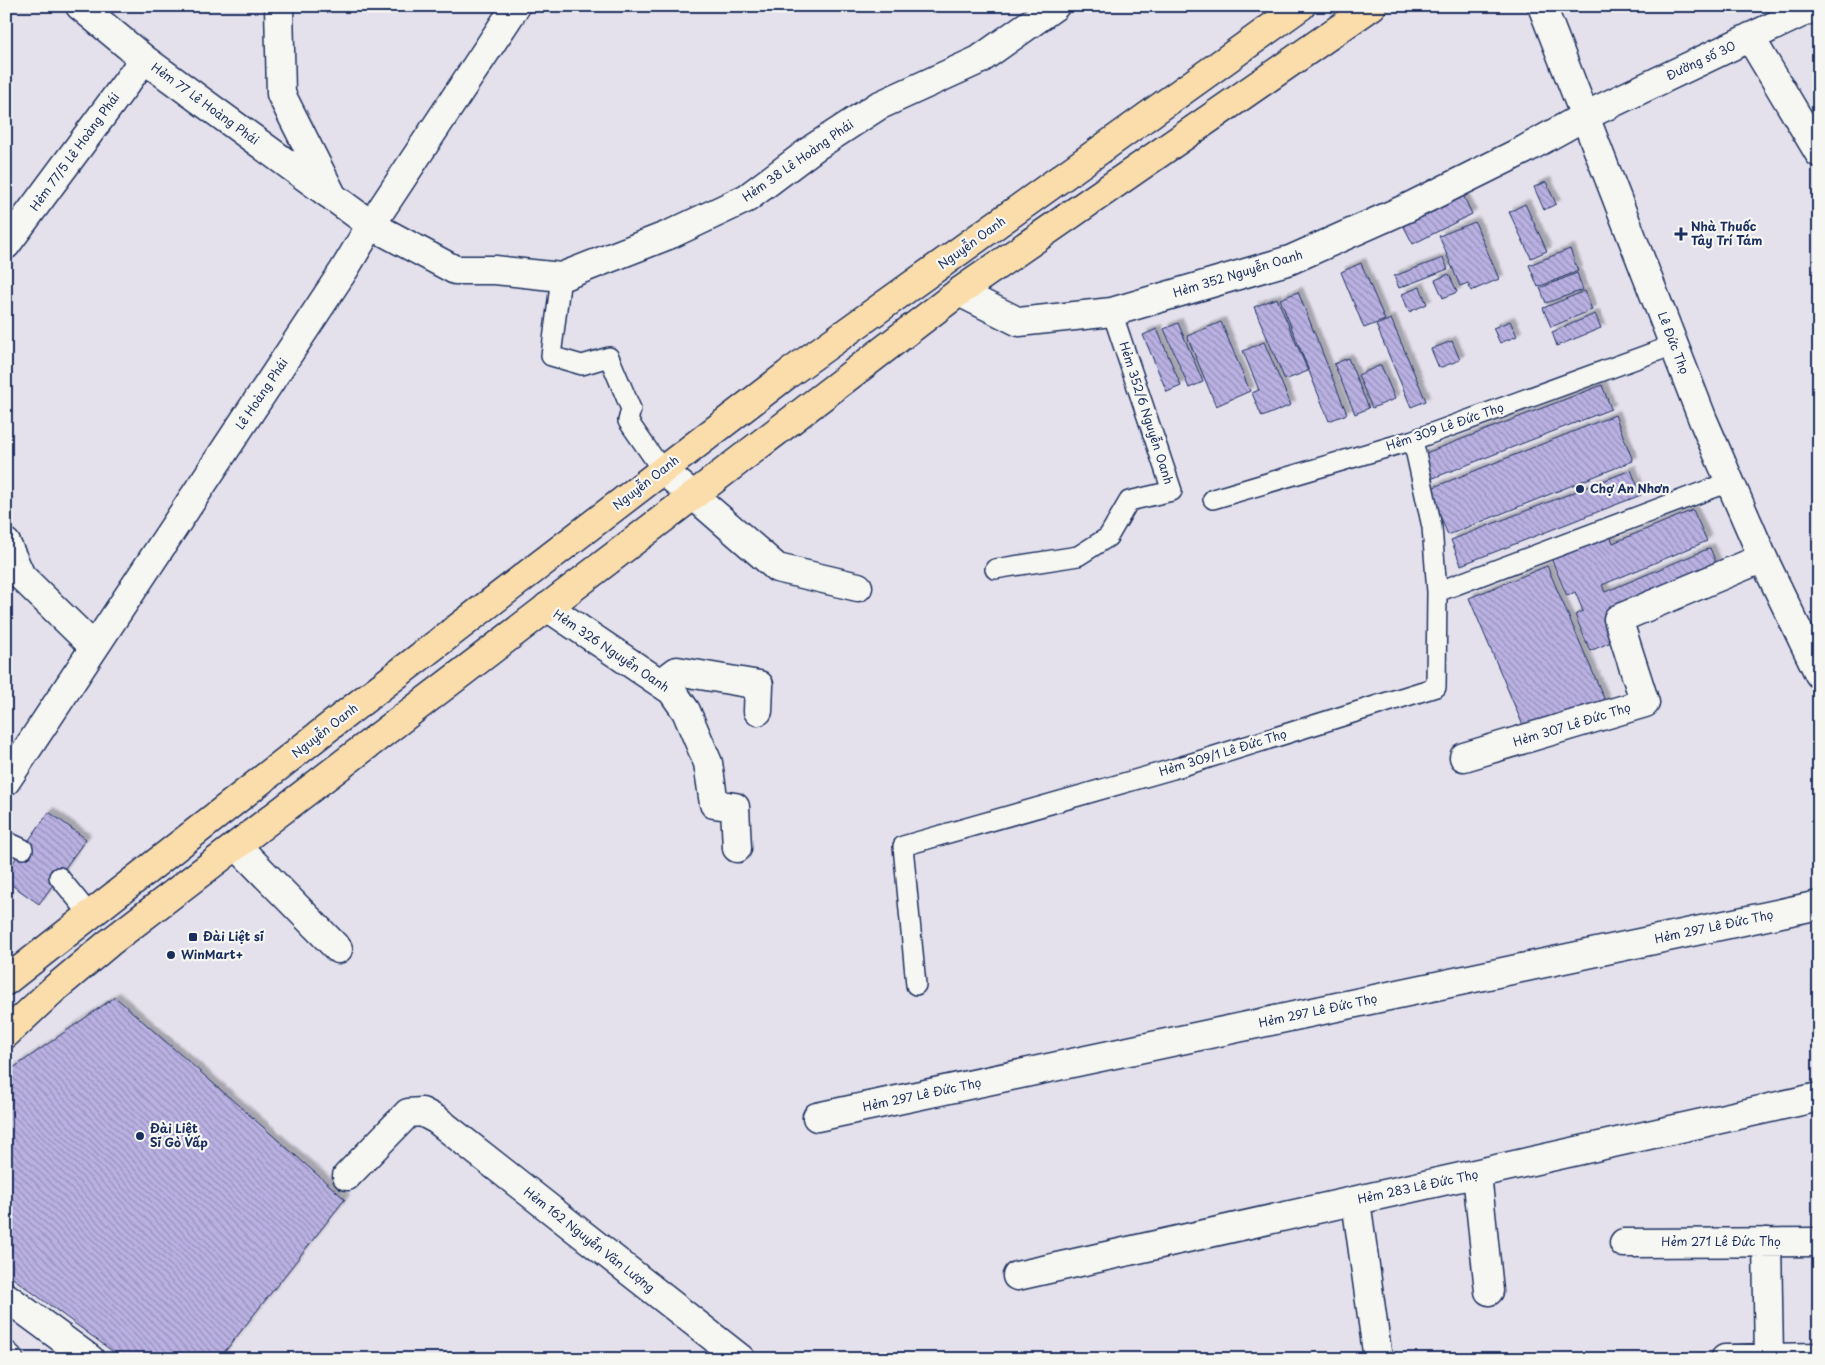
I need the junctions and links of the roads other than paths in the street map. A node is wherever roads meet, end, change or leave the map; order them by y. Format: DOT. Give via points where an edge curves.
graph roads {
  1 [pos="80,6"];
  2 [pos="279,6"];
  3 [pos="516,6"];
  4 [pos="1301,6"];
  5 [pos="1372,6"];
  6 [pos="1542,6"];
  7 [pos="1816,6"];
  8 [pos="1049,11"];
  9 [pos="1750,38"];
  10 [pos="144,59"];
  11 [pos="1585,116"];
  12 [pos="1819,154"];
  13 [pos="333,197"];
  14 [pos="371,225"];
  15 [pos="6,245"];
  16 [pos="561,276"];
  17 [pos="959,292"];
  18 [pos="1112,312"];
  19 [pos="1674,345"];
  20 [pos="1413,440"];
  21 [pos="662,470"];
  22 [pos="1730,482"];
  23 [pos="694,496"];
  24 [pos="1213,499"];
  25 [pos="6,542"];
  26 [pos="1763,558"];
  27 [pos="994,569"];
  28 [pos="858,587"];
  29 [pos="1437,592"];
  30 [pos="548,607"];
  31 [pos="94,647"];
  32 [pos="1816,661"];
  33 [pos="660,684"];
  34 [pos="758,711"];
  35 [pos="1464,757"];
  36 [pos="6,780"];
  37 [pos="237,846"];
  38 [pos="737,848"];
  39 [pos="59,877"];
  40 [pos="1819,905"];
  41 [pos="90,915"];
  42 [pos="338,949"];
  43 [pos="6,956"];
  44 [pos="34,959"];
  45 [pos="6,981"];
  46 [pos="916,984"];
  47 [pos="6,1034"];
  48 [pos="1819,1097"];
  49 [pos="817,1117"];
  50 [pos="1477,1174"];
  51 [pos="347,1176"];
  52 [pos="1356,1200"];
  53 [pos="1767,1242"];
  54 [pos="1819,1242"];
  55 [pos="1624,1243"];
  56 [pos="1017,1276"];
  57 [pos="1489,1291"];
  58 [pos="6,1297"];
  59 [pos="6,1356"];
  60 [pos="1819,1357"];
  61 [pos="1769,1358"];
  62 [pos="9,1359"];
  63 [pos="90,1359"];
  64 [pos="741,1359"];
  65 [pos="1378,1359"];
  66 [pos="1725,1359"];
  1 -- 10 [label="street, Hẻm 77 Lê Hoàng Phái"];
  2 -- 13 [label="street" via="281,94"];
  3 -- 14 [label="street, Lê Hoàng Phái"];
  4 -- 21 [label="main road, Nguyễn Oanh" via="788,374"];
  5 -- 17 [label="main road"];
  6 -- 11 [label="street, Lê Đức Thọ"];
  7 -- 9 [label="street, Đường số 30"];
  8 -- 16 [label="street, Hẻm 38 Lê Hoàng Phái" via="979,60 878,106 747,198 671,234"];
  9 -- 11 [label="street, Đường số 30"];
  9 -- 12 [label="street"];
  10 -- 13 [label="street, Hẻm 77 Lê Hoàng Phái"];
  10 -- 15 [label="street, Hẻm 77/5 Lê Hoàng Phái"];
  11 -- 18 [label="street, Hẻm 352 Nguyễn Oanh" via="1406,208 1290,260"];
  11 -- 19 [label="street, Lê Đức Thọ"];
  13 -- 14 [label="street, Hẻm 77 Lê Hoàng Phái"];
  14 -- 16 [label="street, Hẻm 38 Lê Hoàng Phái" via="455,270"];
  14 -- 31 [label="street, Lê Hoàng Phái"];
  16 -- 21 [label="lane" via="552,356 582,365 609,357 631,409 628,421"];
  17 -- 18 [label="street, Hẻm 352 Nguyễn Oanh" via="1018,322"];
  17 -- 23 [label="main road"];
  18 -- 27 [label="lane, Hẻm 352/6 Nguyễn Oanh" via="1172,491 1129,501 1108,538 1078,556"];
  19 -- 20 [label="lane, Hẻm 309 Lê Đức Thọ"];
  19 -- 22 [label="street, Lê Đức Thọ"];
  20 -- 24 [label="lane, Hẻm 309 Lê Đức Thọ"];
  20 -- 29 [label="lane, Hẻm 309/1 Lê Đức Thọ" via="1432,527"];
  21 -- 23 [label="street"];
  21 -- 41 [label="main road, Nguyễn Oanh"];
  22 -- 26 [label="street, Lê Đức Thọ"];
  22 -- 29 [label="lane"];
  23 -- 28 [label="street" via="777,568"];
  23 -- 30 [label="main road"];
  25 -- 31 [label="street" via="21,576"];
  26 -- 32 [label="street, Lê Đức Thọ"];
  26 -- 35 [label="street, Hẻm 307 Lê Đức Thọ" via="1618,619 1646,703"];
  29 -- 46 [label="lane, Hẻm 309/1 Lê Đức Thọ" via="1436,687 1173,769 903,846"];
  30 -- 33 [label="street, Hẻm 326 Nguyễn Oanh"];
  30 -- 37 [label="main road"];
  31 -- 36 [label="street, Lê Hoàng Phái"];
  33 -- 34 [label="street" via="677,671 759,685"];
  33 -- 38 [label="street, Hẻm 326 Nguyễn Oanh" via="672,691 686,712 708,763 714,804 735,807"];
  37 -- 42 [label="street"];
  37 -- 47 [label="main road" via="109,943"];
  39 -- 41 [label="lane"];
  40 -- 49 [label="street, Hẻm 297 Lê Đức Thọ"];
  41 -- 44 [label="main road, Nguyễn Oanh"];
  43 -- 44 [label="main road"];
  44 -- 45 [label="main road, Nguyễn Oanh"];
  48 -- 50 [label="street, Hẻm 283 Lê Đức Thọ"];
  50 -- 52 [label="street, Hẻm 283 Lê Đức Thọ"];
  50 -- 57 [label="street"];
  51 -- 64 [label="street, Hẻm 162 Nguyễn Văn Lượng" via="408,1113 422,1112"];
  52 -- 56 [label="street, Hẻm 283 Lê Đức Thọ"];
  52 -- 65 [label="street"];
  53 -- 54 [label="street, Hẻm 271 Lê Đức Thọ"];
  53 -- 55 [label="street, Hẻm 271 Lê Đức Thọ"];
  53 -- 61 [label="street"];
  58 -- 63 [label="street"];
  59 -- 62 [label="street"];
  60 -- 61 [label="street"];
  61 -- 66 [label="street"];
}
